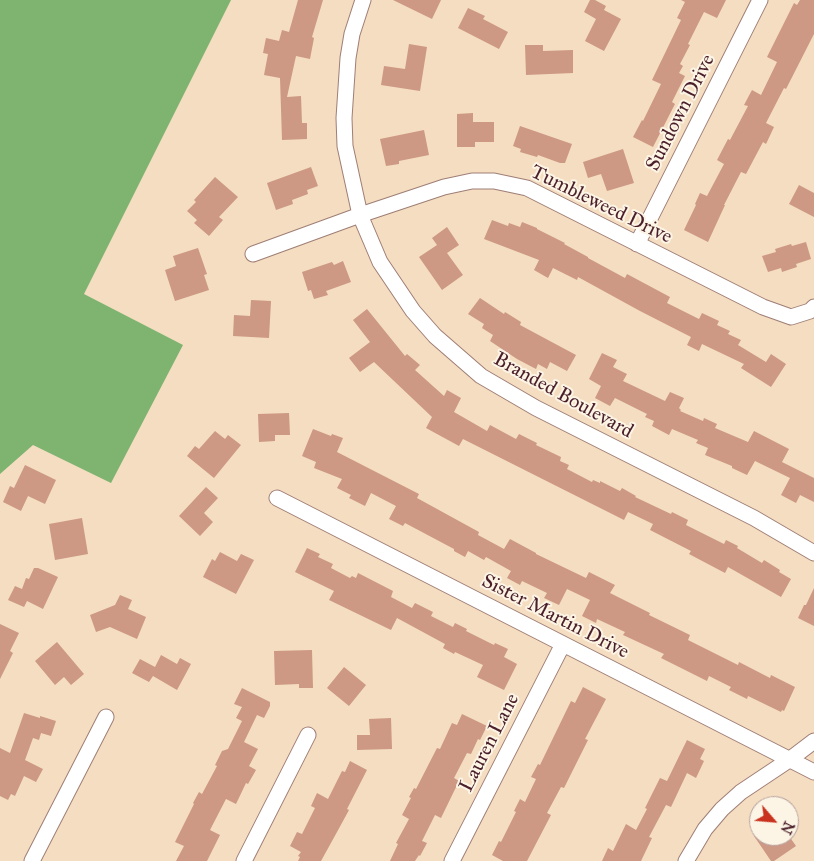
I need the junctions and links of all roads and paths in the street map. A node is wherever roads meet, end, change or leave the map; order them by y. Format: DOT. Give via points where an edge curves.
graph roads {
  1 [pos="363,0"];
  2 [pos="760,0"];
  3 [pos="360,215"];
  4 [pos="637,244"];
  5 [pos="253,254"];
  6 [pos="814,307"];
  7 [pos="277,498"];
  8 [pos="814,553"];
  9 [pos="563,644"];
  10 [pos="106,717"];
  11 [pos="308,735"];
  12 [pos="814,741"];
  13 [pos="789,760"];
  14 [pos="814,772"];
  15 [pos="32,861"];
  16 [pos="244,861"];
  17 [pos="452,861"];
  18 [pos="686,861"];
  1 -- 3 [label="street, Branded Boulevard" via="349,50 344,118 345,146"];
  2 -- 4 [label="street, Sundown Drive"];
  3 -- 4 [label="street, Tumbleweed Drive" via="444,187 472,181 494,181 527,188"];
  3 -- 5 [label="street, Tumbleweed Drive"];
  3 -- 8 [label="street, Branded Boulevard" via="380,262 413,311 435,336 481,376 536,408 754,518"];
  4 -- 6 [label="street, Tumbleweed Drive" via="763,307 791,317"];
  7 -- 9 [label="street, Sister Martin Drive"];
  9 -- 13 [label="street, Sister Martin Drive"];
  9 -- 17 [label="street, Lauren Lane"];
  10 -- 15 [label="street"];
  11 -- 16 [label="street"];
  12 -- 13 [label="street"];
  13 -- 14 [label="street, Sister Martin Drive"];
  13 -- 18 [label="street" via="741,792 722,809 705,829"];
}
